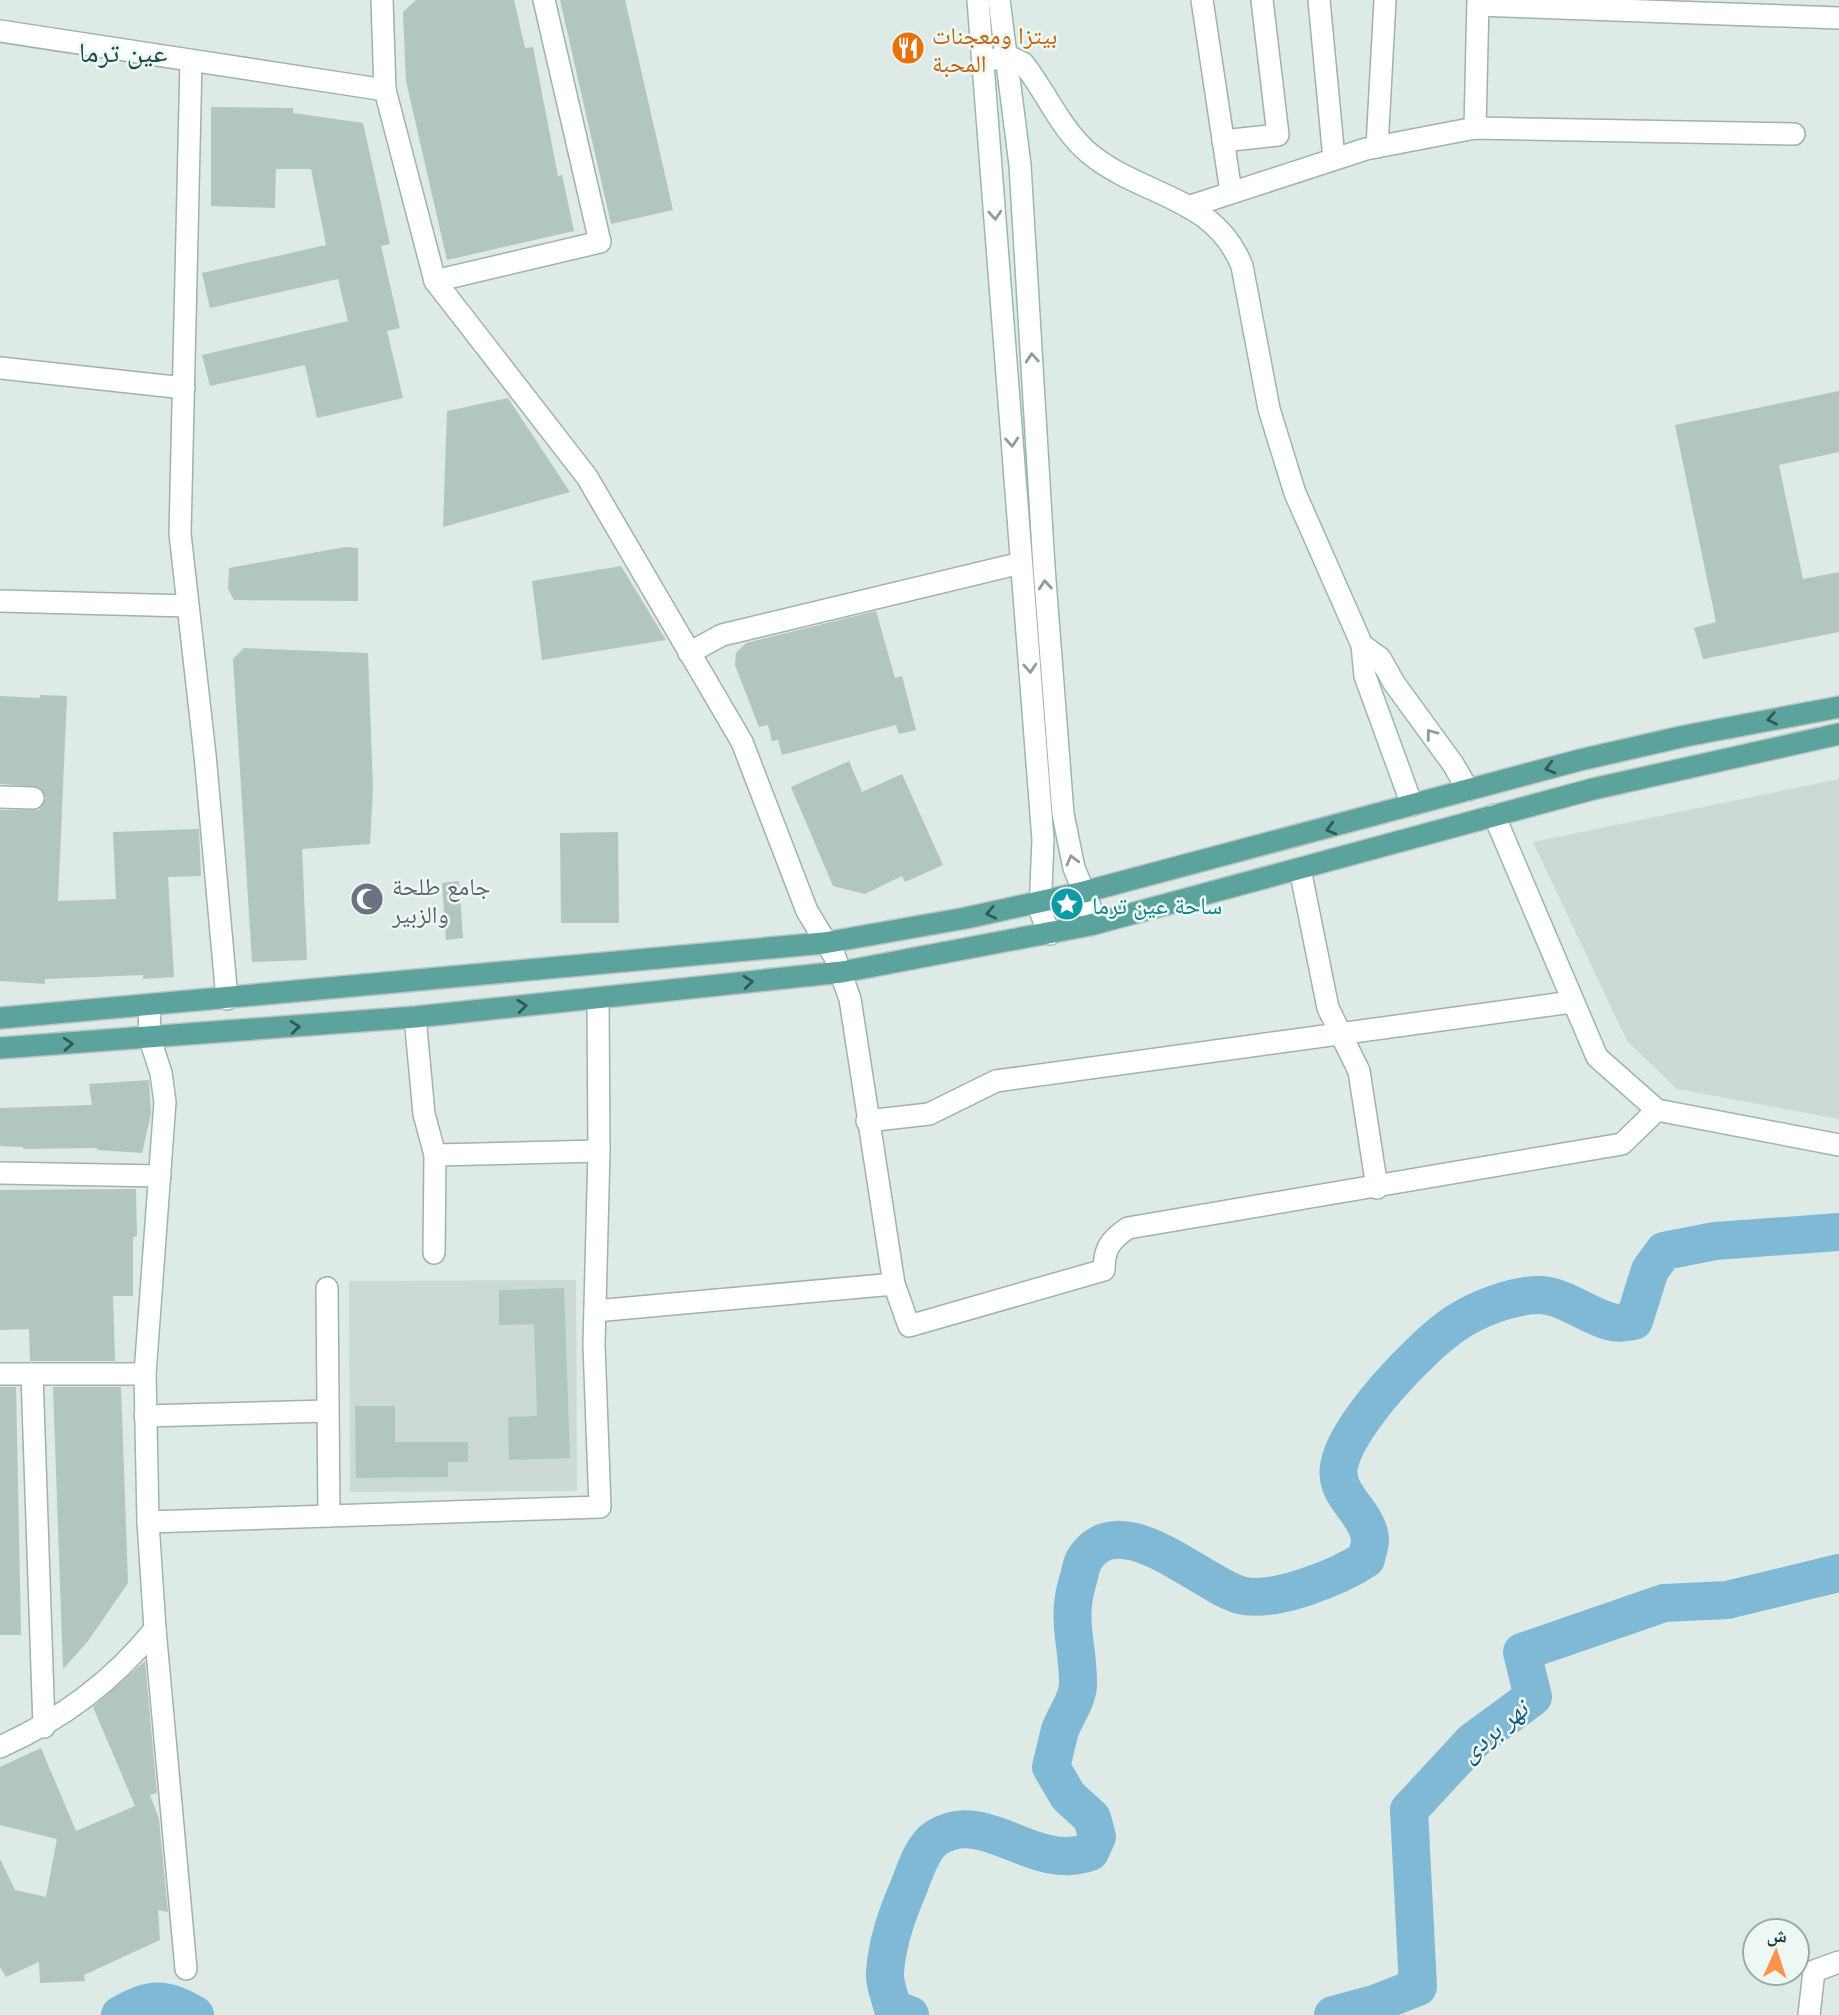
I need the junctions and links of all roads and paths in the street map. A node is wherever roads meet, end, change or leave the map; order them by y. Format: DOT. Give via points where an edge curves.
graph roads {
  1 [pos="382,0"];
  2 [pos="544,0"];
  3 [pos="978,0"];
  4 [pos="999,0"];
  5 [pos="1202,0"];
  6 [pos="1262,0"];
  7 [pos="1319,0"];
  8 [pos="1385,0"];
  9 [pos="1478,3"];
  10 [pos="1668,7"];
  11 [pos="1758,9"];
  12 [pos="1839,18"];
  13 [pos="0,31"];
  14 [pos="1006,58"];
  15 [pos="982,60"];
  16 [pos="191,61"];
  17 [pos="385,90"];
  18 [pos="1016,124"];
  19 [pos="1475,128"];
  20 [pos="1794,134"];
  21 [pos="989,137"];
  22 [pos="1223,141"];
  23 [pos="1377,146"];
  24 [pos="1018,147"];
  25 [pos="1334,159"];
  26 [pos="1231,192"];
  27 [pos="1188,207"];
  28 [pos="435,281"];
  29 [pos="0,369"];
  30 [pos="184,388"];
  31 [pos="1021,563"];
  32 [pos="0,601"];
  33 [pos="188,606"];
  34 [pos="1362,645"];
  35 [pos="689,653"];
  36 [pos="1839,707"];
  37 [pos="1839,734"];
  38 [pos="1468,790"];
  39 [pos="0,797"];
  40 [pos="33,798"];
  41 [pos="1412,806"];
  42 [pos="1494,815"];
  43 [pos="1300,869"];
  44 [pos="1084,892"];
  45 [pos="1040,902"];
  46 [pos="1090,925"];
  47 [pos="1050,934"];
  48 [pos="824,943"];
  49 [pos="842,972"];
  50 [pos="227,999"];
  51 [pos="598,999"];
  52 [pos="1572,1002"];
  53 [pos="149,1006"];
  54 [pos="415,1017"];
  55 [pos="0,1018"];
  56 [pos="1340,1036"];
  57 [pos="150,1039"];
  58 [pos="0,1048"];
  59 [pos="1657,1110"];
  60 [pos="867,1121"];
  61 [pos="1839,1145"];
  62 [pos="599,1151"];
  63 [pos="435,1155"];
  64 [pos="0,1173"];
  65 [pos="159,1176"];
  66 [pos="1377,1188"];
  67 [pos="434,1253"];
  68 [pos="894,1284"];
  69 [pos="327,1288"];
  70 [pos="595,1311"];
  71 [pos="0,1374"];
  72 [pos="32,1374"];
  73 [pos="145,1374"];
  74 [pos="326,1411"];
  75 [pos="145,1416"];
  76 [pos="329,1516"];
  77 [pos="148,1522"];
  78 [pos="156,1629"];
  79 [pos="44,1727"];
  80 [pos="0,1747"];
  81 [pos="1839,1962"];
  82 [pos="186,1969"];
  83 [pos="1809,2015"];
  1 -- 17 [label="street"];
  2 -- 28 [label="street" via="600,242"];
  3 -- 15 [label="street"];
  4 -- 14 [label="street"];
  5 -- 22 [label="street"];
  6 -- 22 [label="street" via="1278,135"];
  7 -- 25 [label="street"];
  8 -- 23 [label="street"];
  9 -- 10 [label="street"];
  9 -- 19 [label="street"];
  10 -- 11 [label="street"];
  11 -- 12 [label="street"];
  13 -- 16 [label="street"];
  14 -- 15 [label="street"];
  14 -- 18 [label="street"];
  14 -- 27 [label="street" via="1023,63 1066,130 1090,154"];
  15 -- 21 [label="street"];
  16 -- 17 [label="street"];
  16 -- 30 [label="street"];
  17 -- 28 [label="street"];
  18 -- 21 [label="street" via="1001,120"];
  18 -- 24 [label="street"];
  19 -- 20 [label="street"];
  19 -- 23 [label="street"];
  21 -- 24 [label="street" via="1004,152"];
  21 -- 31 [label="street, one-way"];
  22 -- 26 [label="street"];
  23 -- 25 [label="street"];
  44 -- 24 [label="street, one-way" via="1063,814"];
  25 -- 26 [label="street"];
  26 -- 27 [label="street"];
  27 -- 34 [label="street" via="1217,226 1242,266 1269,409 1295,493"];
  28 -- 35 [label="street" via="587,477"];
  29 -- 30 [label="street"];
  30 -- 33 [label="street" via="180,534"];
  31 -- 35 [label="street" via="722,635"];
  31 -- 45 [label="street, one-way" via="1043,840"];
  32 -- 33 [label="street"];
  33 -- 50 [label="street"];
  38 -- 34 [label="street, one-way" via="1380,658"];
  34 -- 41 [label="street" via="1364,676"];
  35 -- 48 [label="street" via="743,742 807,911"];
  36 -- 38 [label="main road, one-way" via="1685,736"];
  37 -- 42 [label="main road"];
  38 -- 41 [label="main road"];
  39 -- 40 [label="street"];
  41 -- 44 [label="main road, one-way"];
  42 -- 43 [label="main road"];
  42 -- 52 [label="street"];
  43 -- 46 [label="main road"];
  43 -- 56 [label="street" via="1328,1008"];
  44 -- 45 [label="main road"];
  44 -- 46 [label="street" via="1091,909"];
  45 -- 47 [label="street" via="1041,919"];
  45 -- 48 [label="main road, one-way"];
  46 -- 47 [label="main road"];
  47 -- 49 [label="main road"];
  48 -- 49 [label="street"];
  48 -- 50 [label="main road"];
  51 -- 49 [label="main road, one-way"];
  49 -- 60 [label="street"];
  50 -- 53 [label="main road"];
  54 -- 51 [label="main road, one-way"];
  51 -- 62 [label="street"];
  52 -- 56 [label="street"];
  52 -- 59 [label="street" via="1597,1057"];
  53 -- 55 [label="main road"];
  53 -- 57 [label="street"];
  57 -- 54 [label="main road, one-way"];
  54 -- 63 [label="street" via="424,1114"];
  56 -- 60 [label="street" via="996,1081 929,1114"];
  56 -- 66 [label="street" via="1359,1072"];
  58 -- 57 [label="main road, one-way"];
  57 -- 65 [label="street" via="164,1087"];
  59 -- 61 [label="street"];
  59 -- 66 [label="street" via="1622,1144"];
  60 -- 68 [label="street"];
  62 -- 63 [label="street"];
  62 -- 70 [label="street"];
  63 -- 67 [label="street"];
  64 -- 65 [label="street"];
  65 -- 73 [label="street"];
  66 -- 68 [label="street" via="1128,1228 1112,1238 1104,1254 1104,1270 909,1326"];
  68 -- 70 [label="street"];
  69 -- 74 [label="street"];
  70 -- 76 [label="street" via="600,1507"];
  71 -- 72 [label="street"];
  72 -- 73 [label="street"];
  72 -- 79 [label="street"];
  73 -- 75 [label="street"];
  74 -- 75 [label="street"];
  74 -- 76 [label="street"];
  75 -- 77 [label="street"];
  76 -- 77 [label="street"];
  77 -- 78 [label="street"];
  78 -- 79 [label="street" via="104,1685"];
  78 -- 82 [label="street"];
  79 -- 80 [label="street"];
  81 -- 83 [label="street" via="1814,1971"];
}
